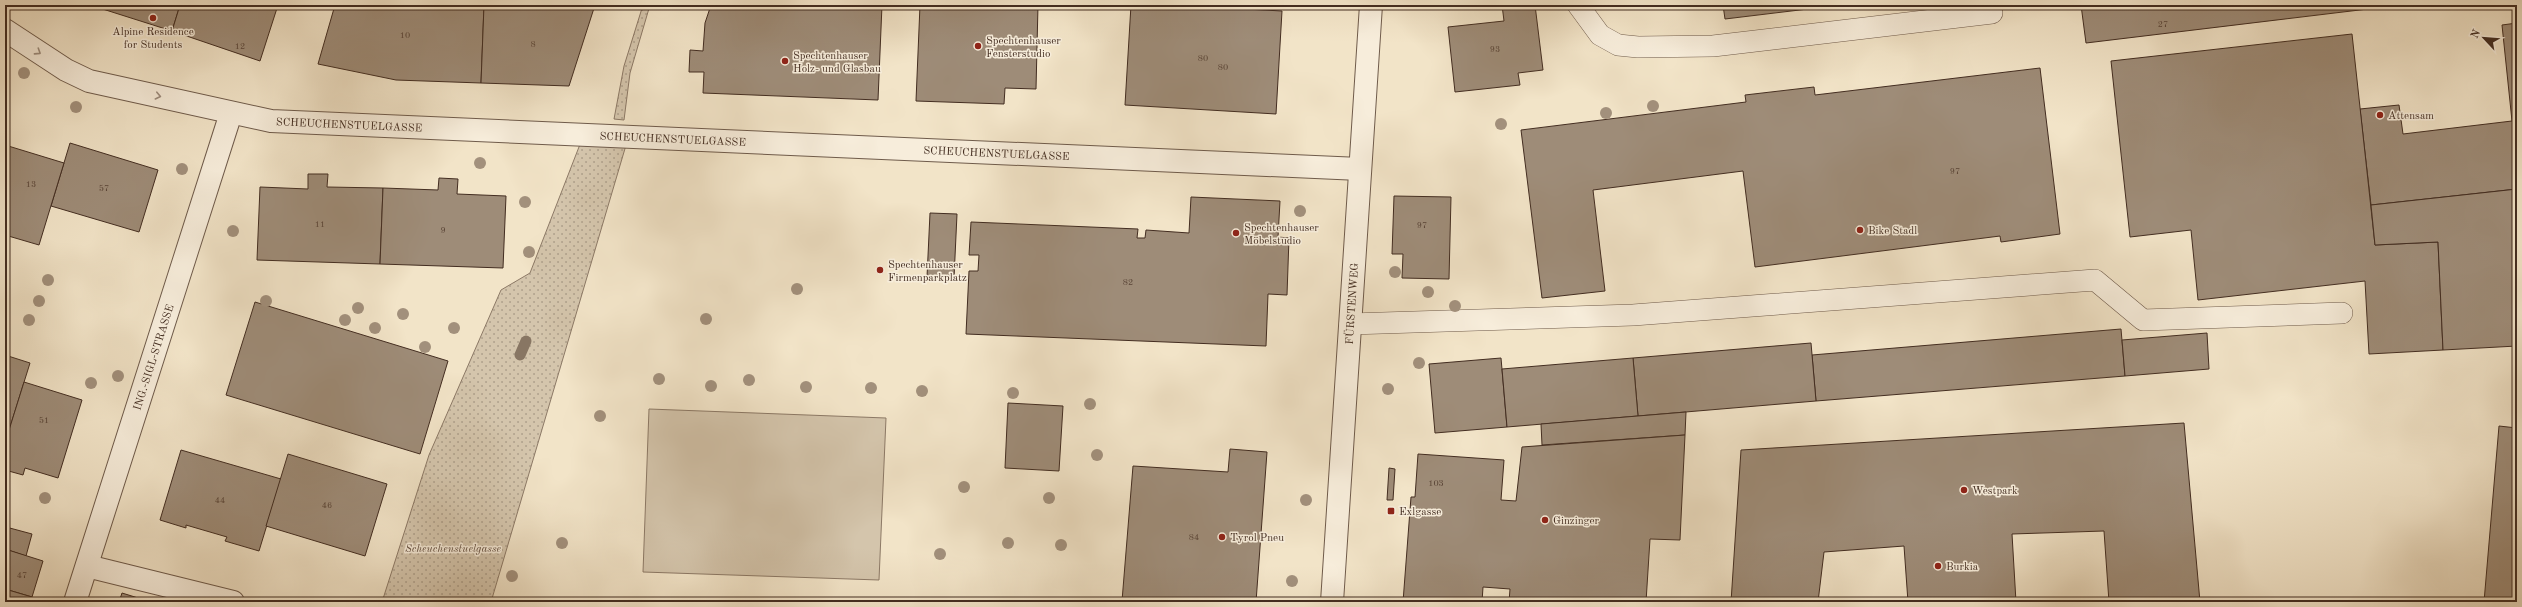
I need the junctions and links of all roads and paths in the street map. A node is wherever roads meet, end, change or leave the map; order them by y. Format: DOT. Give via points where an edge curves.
graph roads {
  1 [pos="1371,5"];
  2 [pos="1578,5"];
  3 [pos="1992,13"];
  4 [pos="5,30"];
  5 [pos="231,113"];
  6 [pos="1360,169"];
  7 [pos="2342,313"];
  8 [pos="1350,324"];
  9 [pos="86,566"];
  10 [pos="75,602"];
  11 [pos="233,602"];
  12 [pos="1332,602"];
  1 -- 6 [label="street, FÜRSTENWEG"];
  2 -- 3 [label="lane" via="1600,36 1618,45 1638,47 1713,46"];
  4 -- 5 [label="street, SCHEUCHENSTUELGASSE, one-way" via="66,70 89,81"];
  5 -- 6 [label="street, SCHEUCHENSTUELGASSE" via="271,121"];
  5 -- 9 [label="street, ING.-SIGL-STRASSE"];
  6 -- 8 [label="street, FÜRSTENWEG"];
  7 -- 8 [label="lane" via="2143,320 2095,280 1633,315"];
  8 -- 12 [label="street, FÜRSTENWEG"];
  9 -- 10 [label="street, ING.-SIGL-STRASSE"];
  9 -- 11 [label="street"];
}
